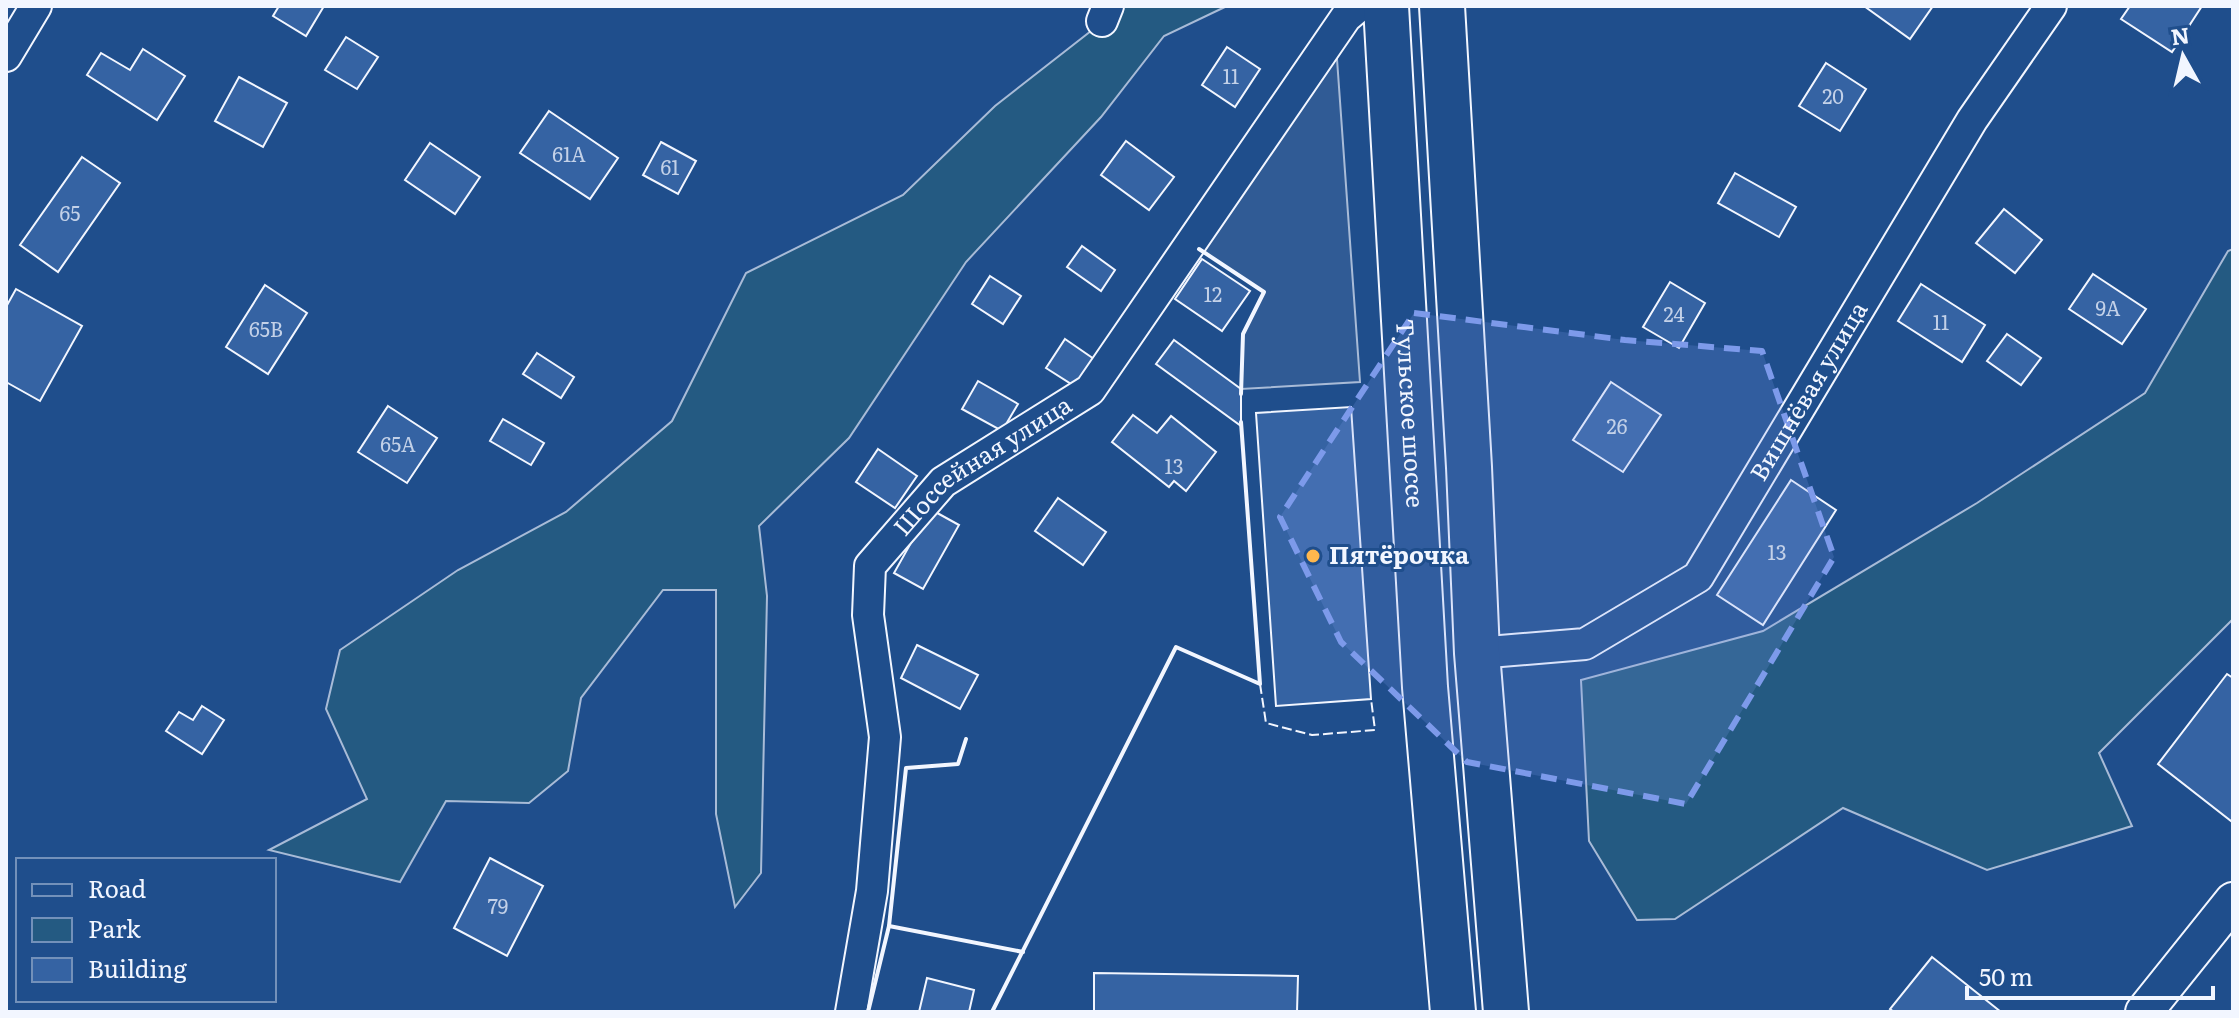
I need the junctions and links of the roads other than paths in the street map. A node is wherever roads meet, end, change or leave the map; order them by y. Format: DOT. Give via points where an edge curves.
graph roads {
  1 [pos="36,6"];
  2 [pos="1359,6"];
  3 [pos="1386,6"];
  4 [pos="1442,6"];
  5 [pos="2051,6"];
  6 [pos="6,56"];
  7 [pos="1477,653"];
  8 [pos="2233,901"];
  9 [pos="851,1012"];
  10 [pos="1453,1012"];
  11 [pos="1506,1012"];
  12 [pos="2144,1012"];
  1 -- 6 [label="street"];
  2 -- 9 [label="street, Шоссейная улица" via="1346,17 1090,390 943,482 870,566 868,615 885,737 872,891"];
  3 -- 10 [label="main road, Тульское шоссе" via="1425,687"];
  4 -- 7 [label="main road"];
  5 -- 7 [label="street, Вишнёвая улица" via="1972,120 1698,577 1585,644"];
  7 -- 11 [label="main road"];
  8 -- 12 [label="street"];
}
